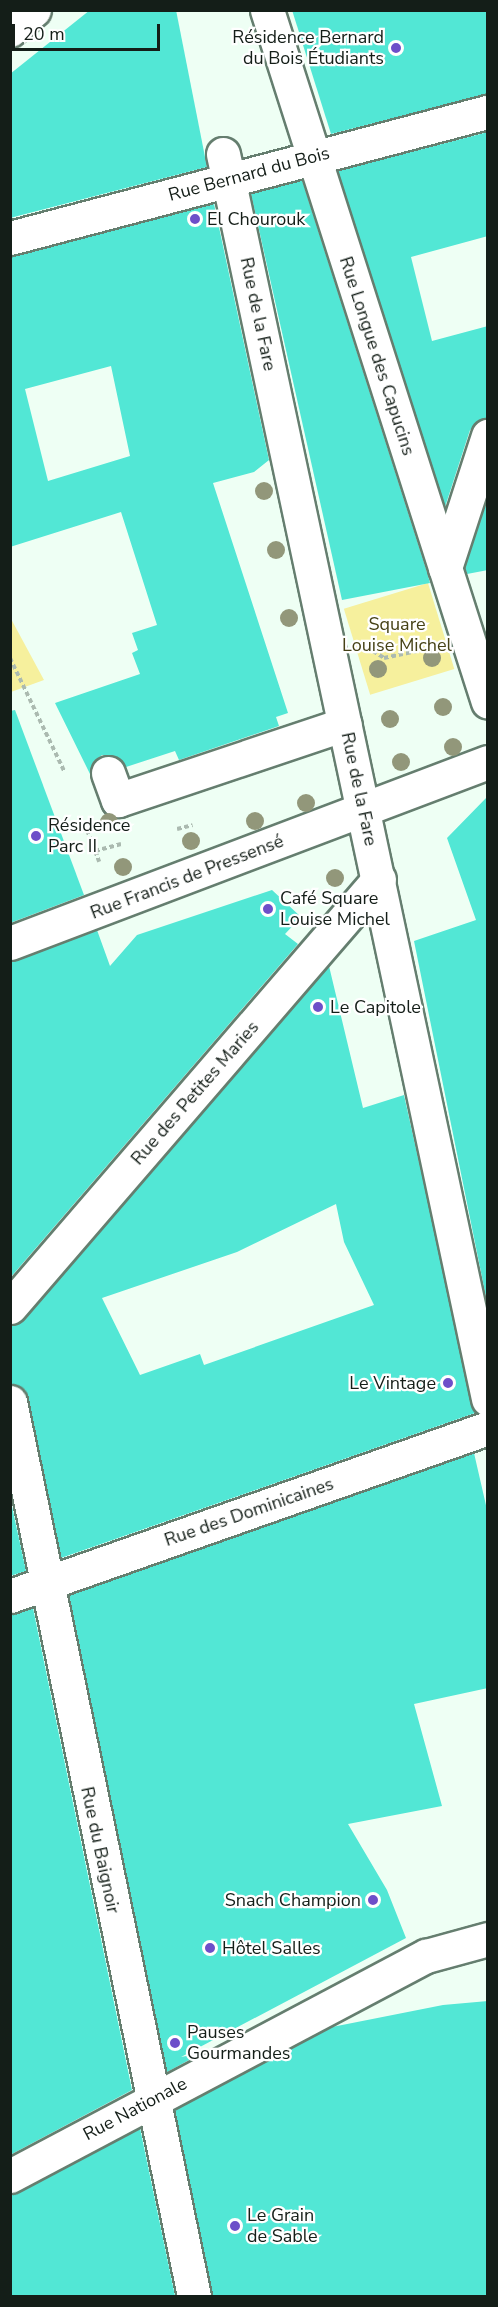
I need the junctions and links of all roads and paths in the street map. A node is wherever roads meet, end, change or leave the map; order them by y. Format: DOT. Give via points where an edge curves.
graph roads {
  1 [pos="34,10"];
  2 [pos="267,10"];
  3 [pos="10,30"];
  4 [pos="488,112"];
  5 [pos="314,157"];
  6 [pos="227,167"];
  7 [pos="10,238"];
  8 [pos="488,436"];
  9 [pos="445,568"];
  10 [pos="367,647"];
  11 [pos="429,648"];
  12 [pos="10,658"];
  13 [pos="488,702"];
  14 [pos="345,724"];
  15 [pos="58,759"];
  16 [pos="488,762"];
  17 [pos="108,773"];
  18 [pos="364,811"];
  19 [pos="379,879"];
  20 [pos="10,943"];
  21 [pos="10,1307"];
  22 [pos="488,1399"];
  23 [pos="10,1402"];
  24 [pos="488,1428"];
  25 [pos="45,1584"];
  26 [pos="10,1596"];
  27 [pos="488,1939"];
  28 [pos="152,2100"];
  29 [pos="10,2176"];
  30 [pos="194,2296"];
  1 -- 3 [label="street"];
  2 -- 5 [label="street, Rue Longue des Capucins"];
  4 -- 5 [label="street, Rue Bernard du Bois"];
  5 -- 6 [label="street, Rue Bernard du Bois"];
  5 -- 9 [label="street, Rue Longue des Capucins"];
  6 -- 7 [label="street, Rue Bernard du Bois"];
  6 -- 14 [label="street, Rue de la Fare"];
  8 -- 9 [label="street"];
  9 -- 13 [label="street, Rue Longue des Capucins"];
  10 -- 11 [label="path" via="384,658"];
  12 -- 15 [label="path"];
  14 -- 17 [label="street" via="118,800"];
  14 -- 18 [label="street, Rue de la Fare"];
  16 -- 18 [label="street"];
  18 -- 19 [label="street, Rue de la Fare"];
  18 -- 20 [label="street, Rue Francis de Pressensé"];
  19 -- 21 [label="street, Rue des Petites Maries"];
  19 -- 22 [label="street, Rue de la Fare"];
  23 -- 25 [label="street, Rue du Baignoir"];
  24 -- 25 [label="street, Rue des Dominicaines"];
  25 -- 26 [label="street, Rue des Dominicaines"];
  25 -- 28 [label="street, Rue du Baignoir"];
  27 -- 28 [label="street, Rue Nationale" via="426,1956"];
  28 -- 29 [label="street, Rue Nationale"];
  28 -- 30 [label="street, Rue du Baignoir"];
}
